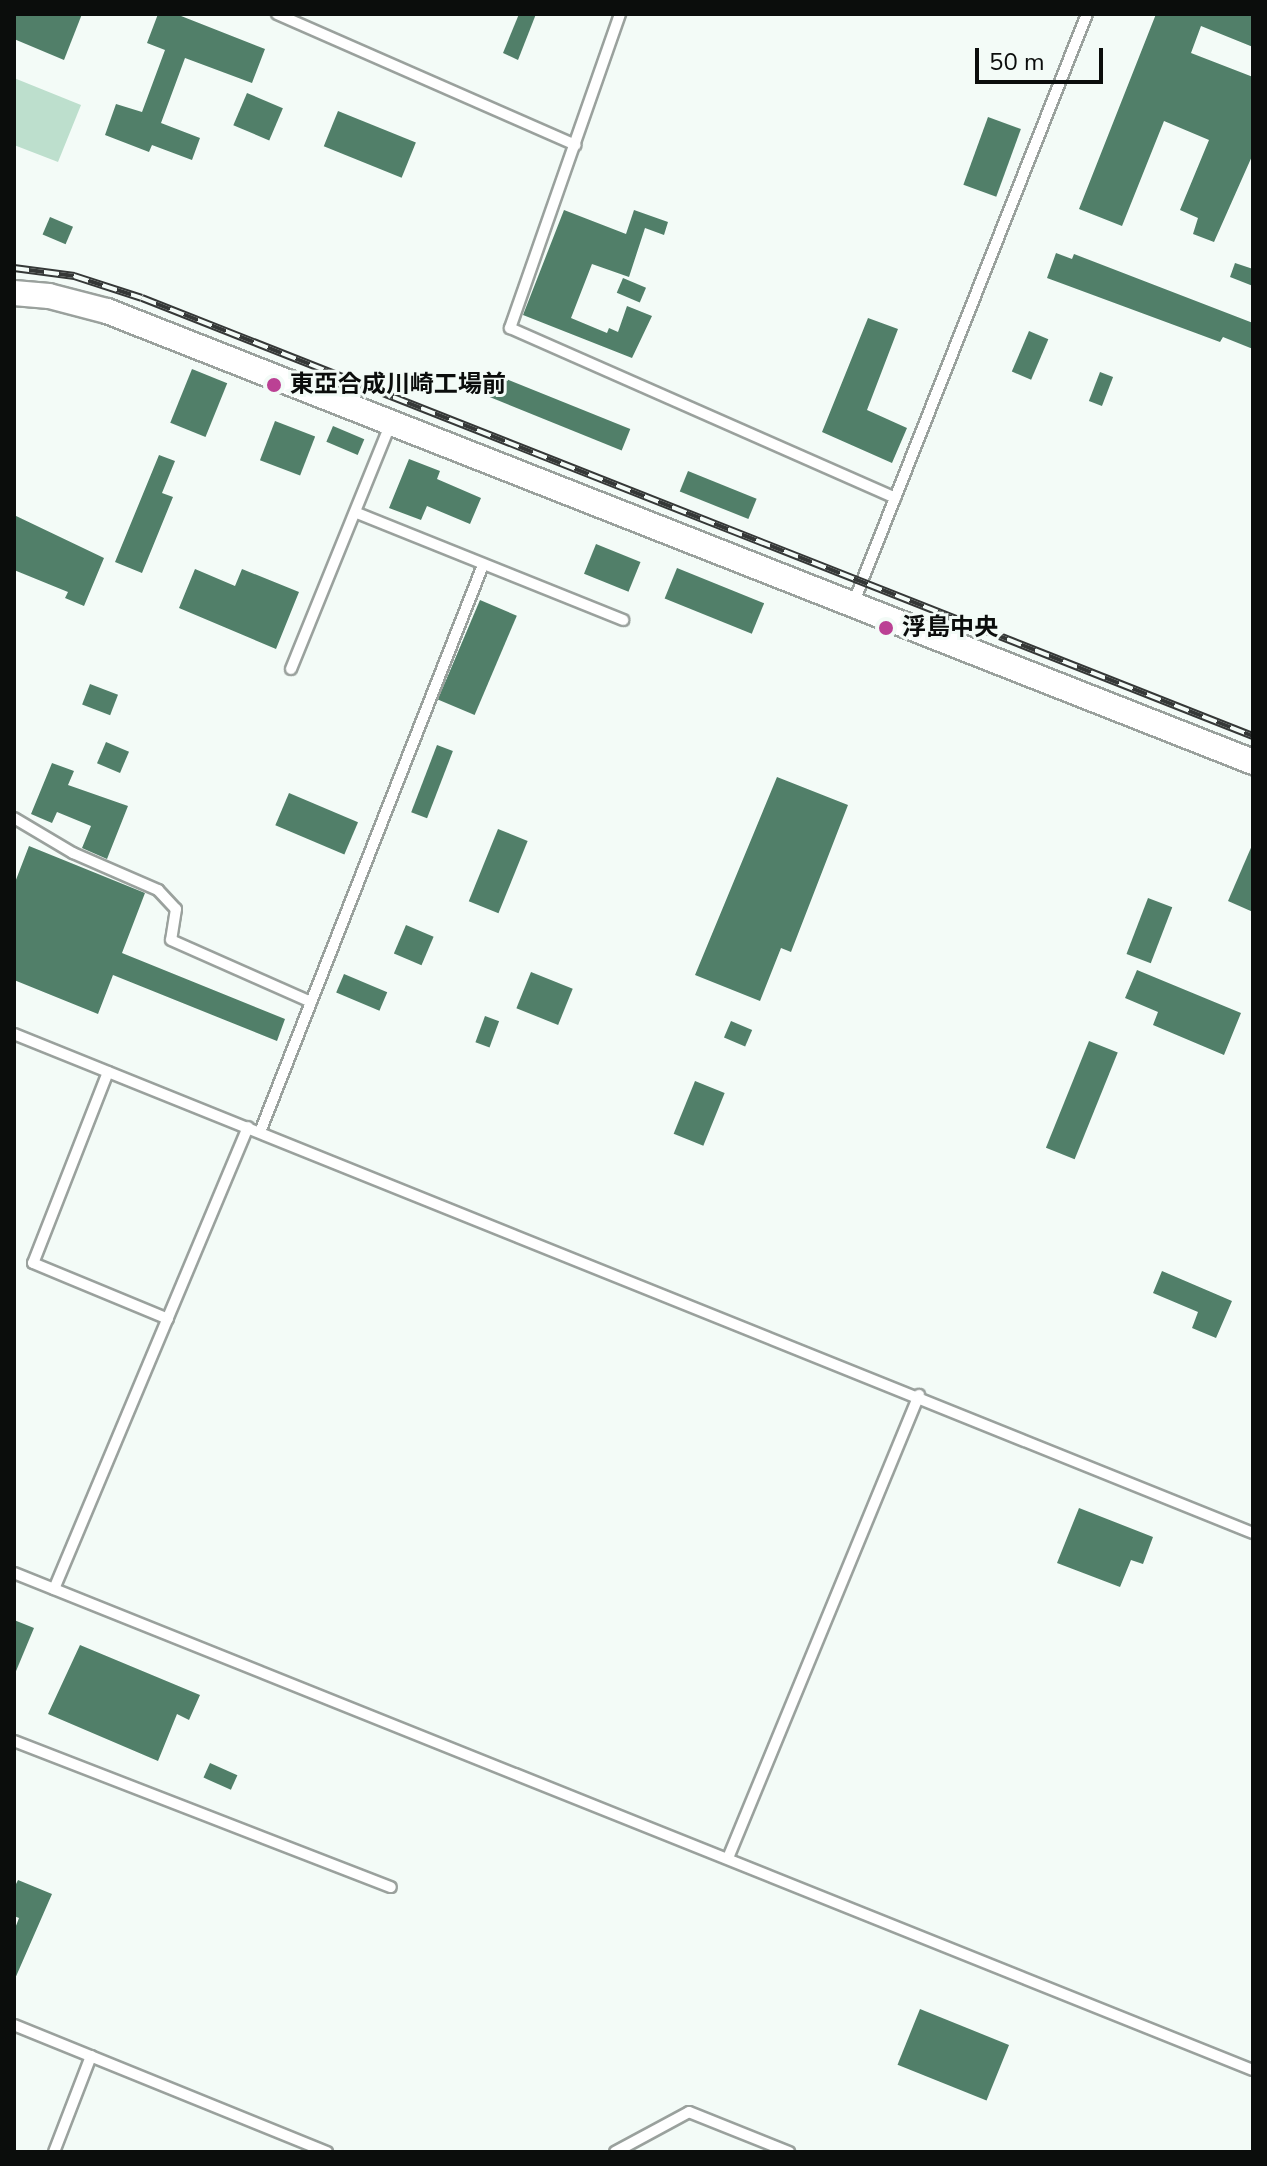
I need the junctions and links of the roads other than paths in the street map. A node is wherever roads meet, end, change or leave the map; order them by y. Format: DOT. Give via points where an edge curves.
graph roads {
  1 [pos="277,14"];
  2 [pos="620,14"];
  3 [pos="1087,14"];
  4 [pos="575,145"];
  5 [pos="14,293"];
  6 [pos="392,421"];
  7 [pos="895,498"];
  8 [pos="357,513"];
  9 [pos="483,565"];
  10 [pos="853,604"];
  11 [pos="623,620"];
  12 [pos="291,669"];
  13 [pos="1253,762"];
  14 [pos="14,818"];
  15 [pos="311,1002"];
  16 [pos="14,1034"];
  17 [pos="108,1072"];
  18 [pos="248,1127"];
  19 [pos="260,1132"];
  20 [pos="168,1319"];
  21 [pos="919,1395"];
  22 [pos="1253,1533"];
  23 [pos="14,1573"];
  24 [pos="54,1589"];
  25 [pos="14,1741"];
  26 [pos="728,1858"];
  27 [pos="391,1887"];
  28 [pos="14,2025"];
  29 [pos="91,2056"];
  30 [pos="1253,2070"];
  31 [pos="54,2152"];
  32 [pos="327,2152"];
  33 [pos="615,2152"];
  34 [pos="789,2152"];
  1 -- 4 [label="lane"];
  2 -- 4 [label="lane"];
  3 -- 7 [label="lane"];
  4 -- 7 [label="lane" via="510,328"];
  5 -- 6 [label="street" via="107,311"];
  6 -- 8 [label="lane"];
  6 -- 10 [label="street"];
  7 -- 10 [label="lane"];
  8 -- 9 [label="lane"];
  8 -- 12 [label="lane"];
  9 -- 11 [label="lane"];
  9 -- 15 [label="lane"];
  10 -- 13 [label="street"];
  14 -- 15 [label="lane" via="73,853 158,890 176,909 171,940"];
  15 -- 19 [label="lane"];
  16 -- 17 [label="lane"];
  17 -- 18 [label="lane"];
  17 -- 20 [label="lane" via="33,1263"];
  18 -- 19 [label="lane"];
  18 -- 20 [label="lane"];
  19 -- 21 [label="lane"];
  20 -- 24 [label="lane"];
  21 -- 22 [label="lane"];
  21 -- 26 [label="lane"];
  23 -- 24 [label="lane"];
  24 -- 26 [label="lane"];
  25 -- 27 [label="lane"];
  26 -- 30 [label="lane"];
  28 -- 29 [label="lane"];
  29 -- 31 [label="lane"];
  29 -- 32 [label="lane"];
  33 -- 34 [label="lane" via="689,2112"];
}
